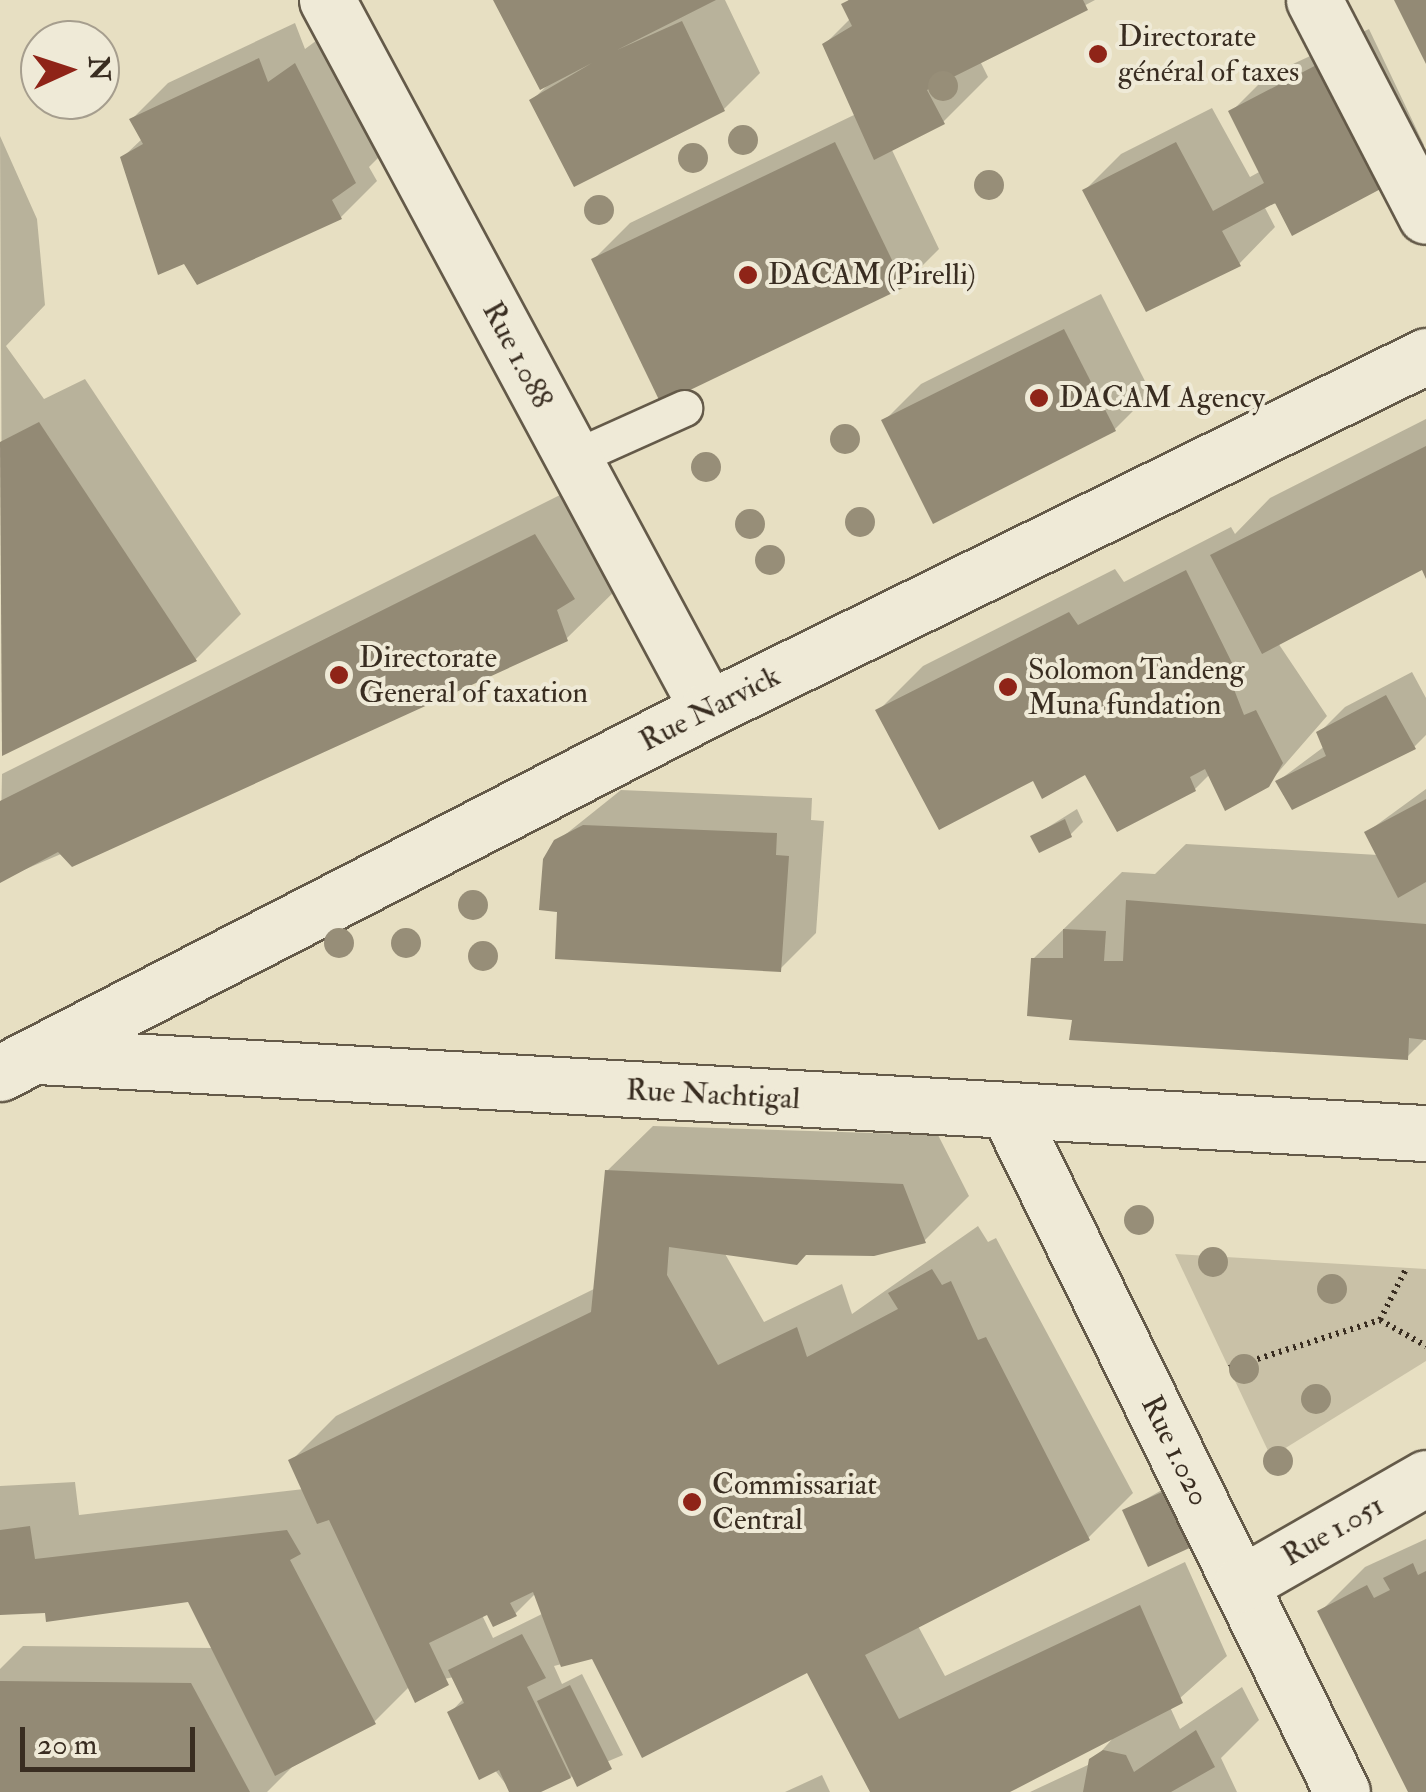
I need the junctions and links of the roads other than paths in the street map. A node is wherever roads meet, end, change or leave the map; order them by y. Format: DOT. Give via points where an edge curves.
graph roads {
  1 [pos="327,0"];
  2 [pos="1314,0"];
  3 [pos="1426,216"];
  4 [pos="1426,356"];
  5 [pos="684,408"];
  6 [pos="572,458"];
  7 [pos="708,709"];
  8 [pos="12,1061"];
  9 [pos="1008,1111"];
  10 [pos="1426,1132"];
  11 [pos="1426,1478"];
  12 [pos="1241,1584"];
  13 [pos="1342,1792"];
  1 -- 6 [label="street, Rue 1.088"];
  2 -- 3 [label="street"];
  4 -- 7 [label="street, Rue Narvick"];
  5 -- 6 [label="lane"];
  6 -- 7 [label="street, Rue 1.088"];
  7 -- 8 [label="street, Rue Narvick"];
  8 -- 9 [label="street, Rue Nachtigal"];
  9 -- 10 [label="street, Rue Nachtigal"];
  9 -- 12 [label="street, Rue 1.020"];
  11 -- 12 [label="street, Rue 1.051"];
  12 -- 13 [label="street, Rue 1.020"];
}
